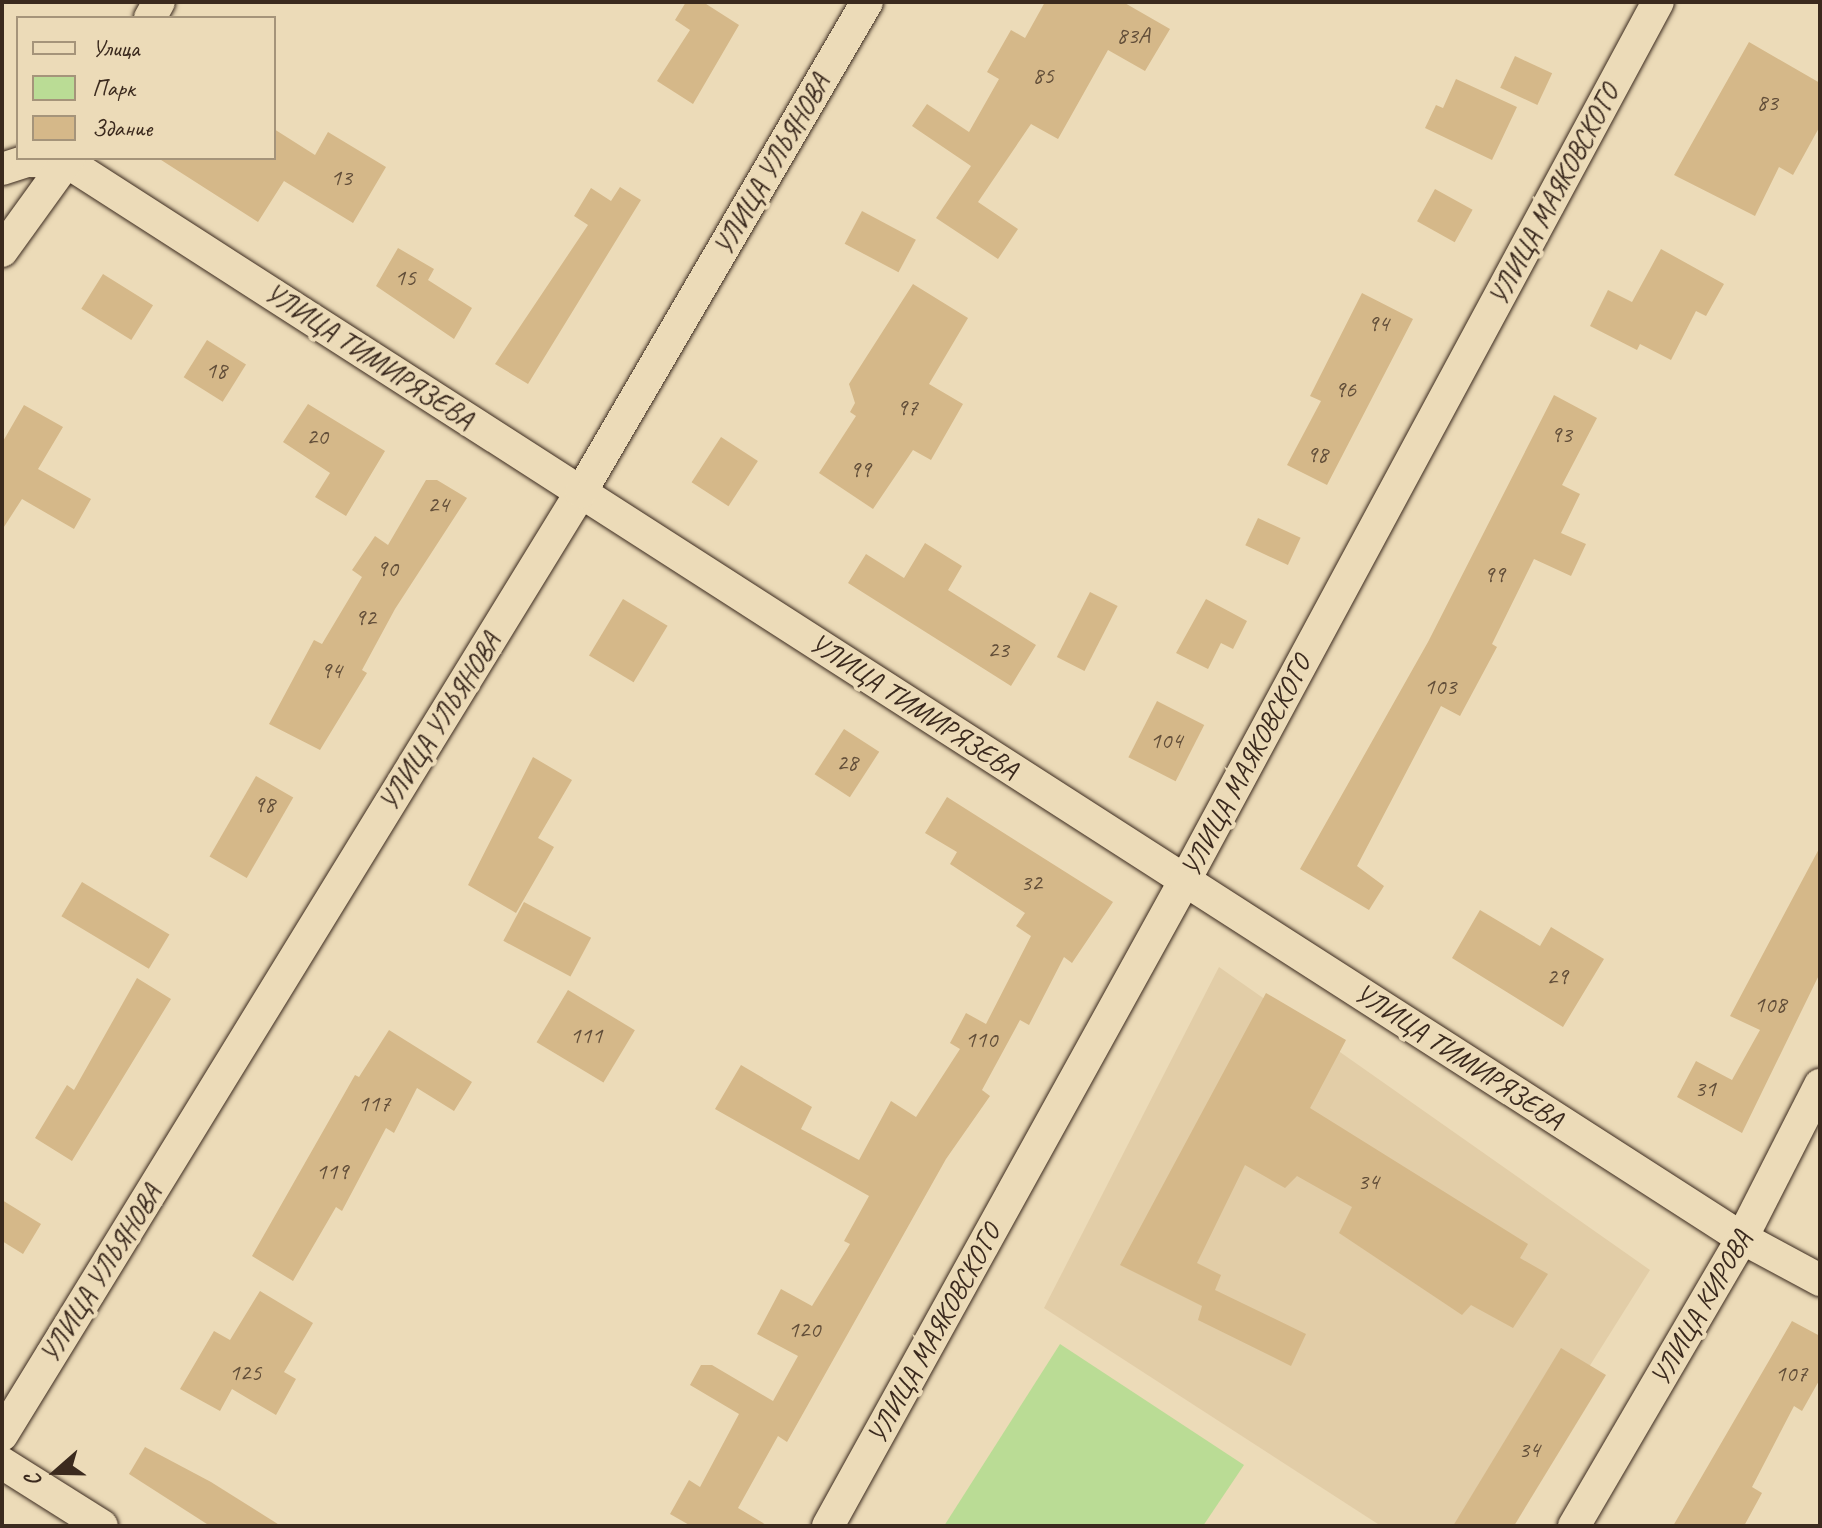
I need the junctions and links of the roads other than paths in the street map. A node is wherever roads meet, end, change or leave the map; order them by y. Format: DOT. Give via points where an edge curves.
graph roads {
  1 [pos="867,2"];
  2 [pos="1658,2"];
  3 [pos="68,160"];
  4 [pos="2,169"];
  5 [pos="2,251"];
  6 [pos="581,492"];
  7 [pos="1185,880"];
  8 [pos="1820,1085"];
  9 [pos="1742,1238"];
  10 [pos="1820,1280"];
  11 [pos="2,1435"];
  12 [pos="2,1463"];
  13 [pos="102,1526"];
  14 [pos="828,1526"];
  15 [pos="1574,1526"];
  1 -- 6 [label="street, УЛИЦА УЛЬЯНОВА"];
  2 -- 7 [label="street, УЛИЦА МАЯКОВСКОГО"];
  3 -- 4 [label="street" via="27,161"];
  3 -- 5 [label="street"];
  3 -- 6 [label="street, УЛИЦА ТИМИРЯЗЕВА"];
  6 -- 7 [label="street, УЛИЦА ТИМИРЯЗЕВА"];
  6 -- 11 [label="street, УЛИЦА УЛЬЯНОВА"];
  7 -- 9 [label="street, УЛИЦА ТИМИРЯЗЕВА"];
  7 -- 14 [label="street, УЛИЦА МАЯКОВСКОГО"];
  8 -- 9 [label="street, УЛИЦА КИРОВА"];
  9 -- 10 [label="street, УЛИЦА ТИМИРЯЗЕВА"];
  9 -- 15 [label="street, УЛИЦА КИРОВА"];
  12 -- 13 [label="street"];
}
